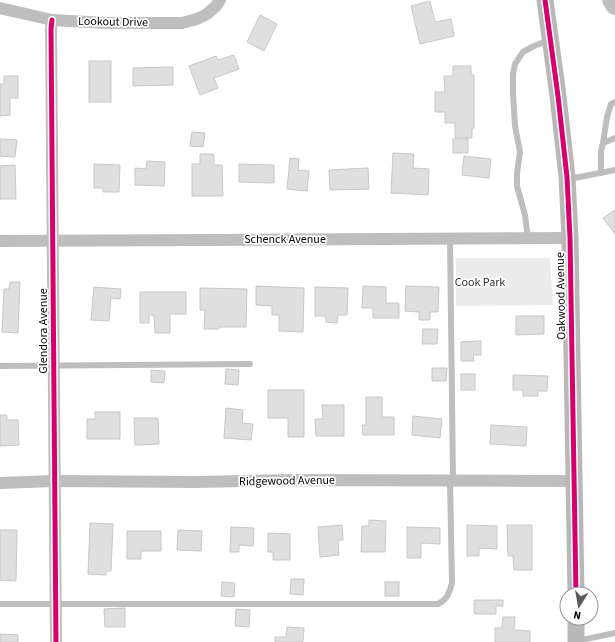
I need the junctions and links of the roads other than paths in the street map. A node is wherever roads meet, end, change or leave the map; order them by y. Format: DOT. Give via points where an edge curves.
graph roads {
  1 [pos="220,0"];
  2 [pos="545,0"];
  3 [pos="612,0"];
  4 [pos="615,5"];
  5 [pos="0,8"];
  6 [pos="52,20"];
  7 [pos="550,39"];
  8 [pos="615,102"];
  9 [pos="615,138"];
  10 [pos="604,142"];
  11 [pos="615,170"];
  12 [pos="601,173"];
  13 [pos="567,179"];
  14 [pos="450,238"];
  15 [pos="570,238"];
  16 [pos="528,239"];
  17 [pos="53,241"];
  18 [pos="0,242"];
  19 [pos="250,364"];
  20 [pos="0,366"];
  21 [pos="54,366"];
  22 [pos="452,480"];
  23 [pos="574,480"];
  24 [pos="54,481"];
  25 [pos="0,482"];
  26 [pos="576,586"];
  27 [pos="55,603"];
  28 [pos="0,604"];
  29 [pos="576,626"];
  30 [pos="615,633"];
  31 [pos="56,642"];
  32 [pos="576,642"];
  1 -- 6 [label="street, Lookout Drive" via="207,14 182,23"];
  2 -- 7 [label="street, Oakwood Avenue"];
  3 -- 4 [label="main road"];
  5 -- 6 [label="street, Lookout Drive"];
  6 -- 17 [label="street, Glendora Avenue"];
  7 -- 13 [label="street, Oakwood Avenue"];
  7 -- 16 [label="lane" via="522,52 513,74 515,126 520,152 517,186 525,214"];
  8 -- 10 [label="lane" via="607,116"];
  9 -- 10 [label="lane"];
  10 -- 12 [label="lane" via="600,151"];
  11 -- 12 [label="lane"];
  12 -- 13 [label="lane"];
  13 -- 15 [label="street, Oakwood Avenue"];
  14 -- 16 [label="street, Schenck Avenue"];
  14 -- 17 [label="street, Schenck Avenue"];
  14 -- 22 [label="lane"];
  15 -- 16 [label="street, Schenck Avenue"];
  15 -- 23 [label="street, Oakwood Avenue"];
  17 -- 18 [label="street, Schenck Avenue"];
  17 -- 21 [label="street, Glendora Avenue"];
  19 -- 21 [label="lane"];
  20 -- 21 [label="lane"];
  21 -- 24 [label="street, Glendora Avenue"];
  22 -- 23 [label="street, Ridgewood Avenue"];
  22 -- 24 [label="street, Ridgewood Avenue"];
  22 -- 27 [label="lane" via="452,583 449,595 445,601 438,604"];
  23 -- 26 [label="street, Oakwood Avenue"];
  24 -- 25 [label="street, Ridgewood Avenue"];
  24 -- 27 [label="street, Glendora Avenue"];
  27 -- 28 [label="lane"];
  27 -- 31 [label="street, Glendora Avenue"];
  29 -- 32 [label="street"];
  30 -- 32 [label="lane"];
}
